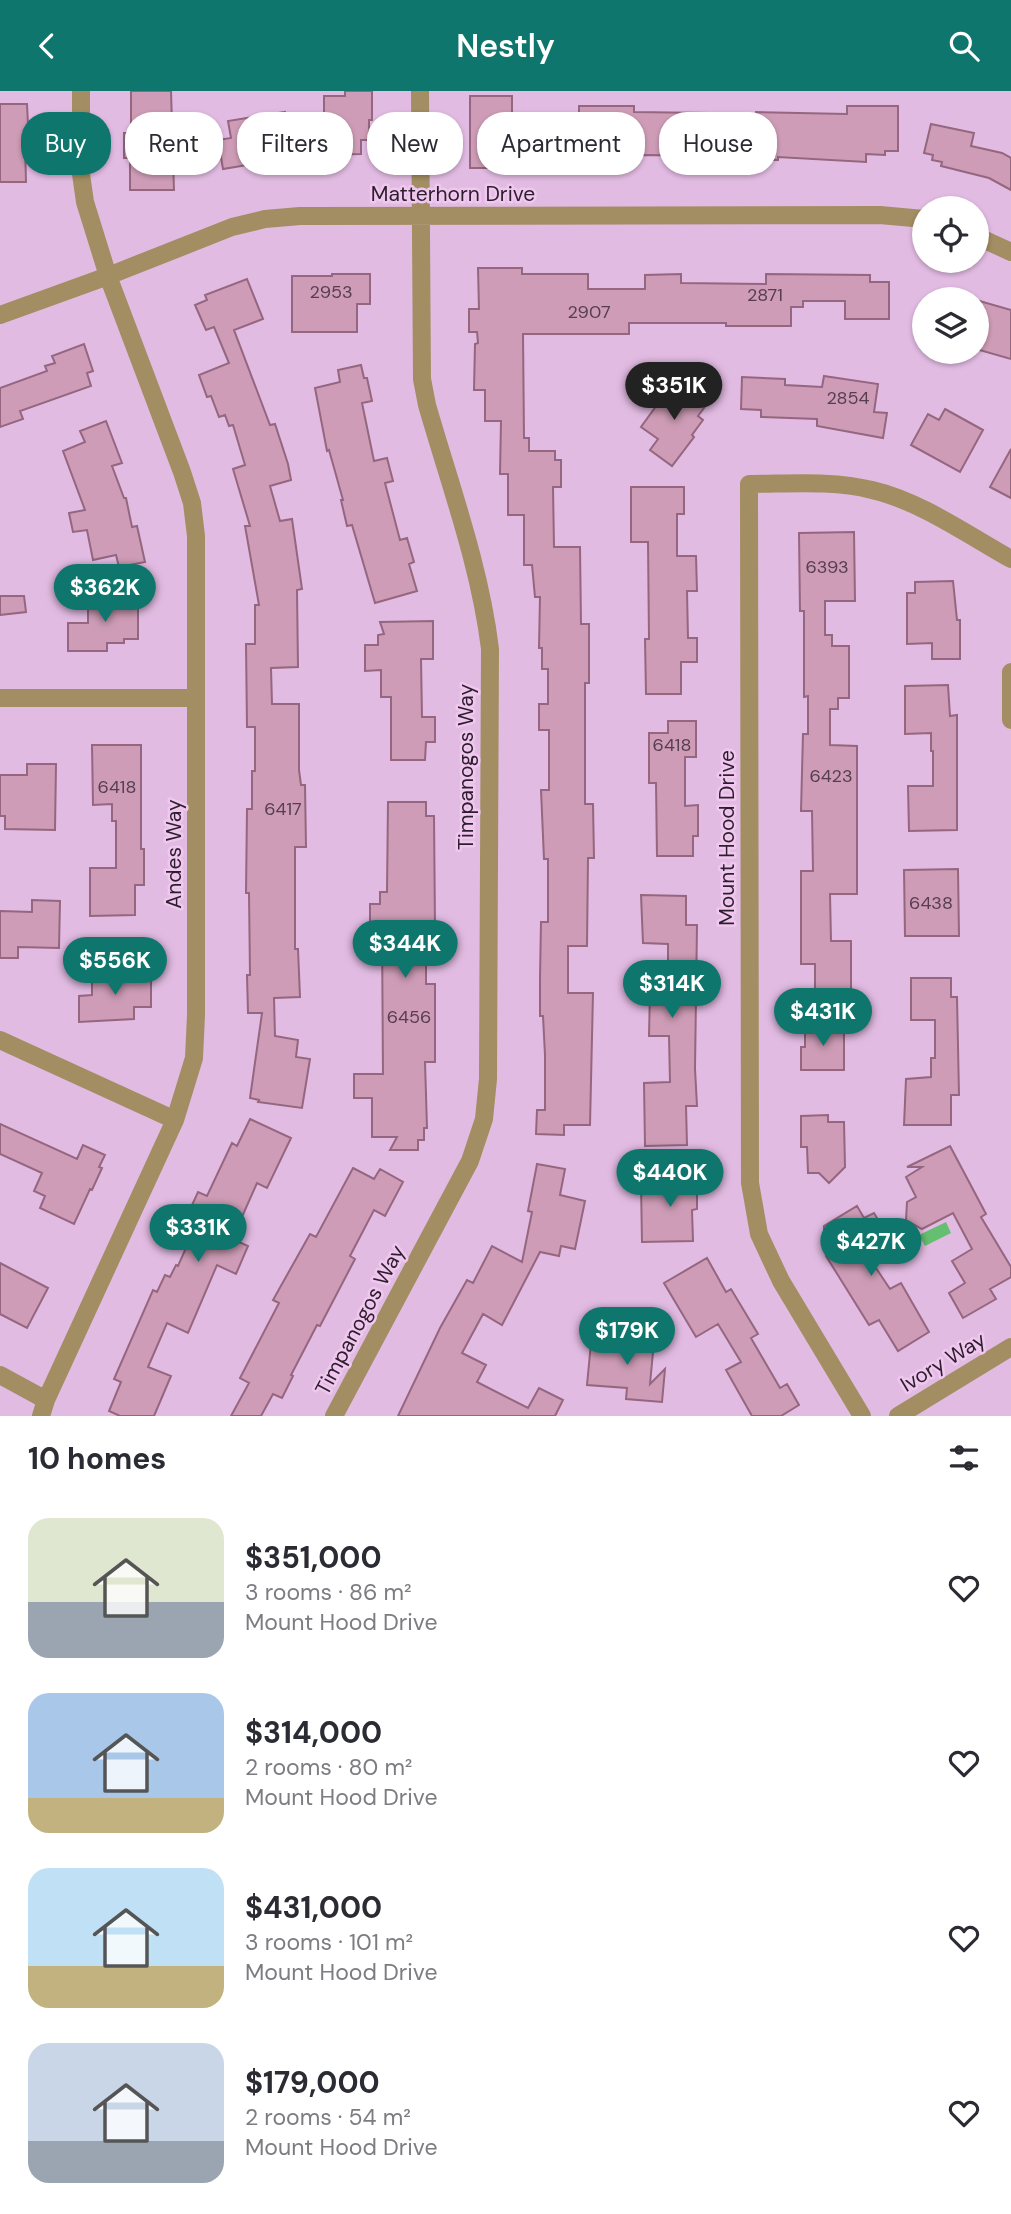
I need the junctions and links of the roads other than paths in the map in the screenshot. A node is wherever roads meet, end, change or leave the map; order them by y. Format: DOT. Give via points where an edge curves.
graph roads {
  1 [pos="81,91"];
  2 [pos="420,91"];
  3 [pos="420,216"];
  4 [pos="912,218"];
  5 [pos="989,242"];
  6 [pos="1011,252"];
  7 [pos="108,276"];
  8 [pos="0,315"];
  9 [pos="1011,559"];
  10 [pos="1011,672"];
  11 [pos="0,698"];
  12 [pos="197,698"];
  13 [pos="1011,720"];
  14 [pos="0,1040"];
  15 [pos="175,1120"];
  16 [pos="1011,1347"];
  17 [pos="0,1375"];
  18 [pos="43,1408"];
  19 [pos="334,1416"];
  20 [pos="862,1416"];
  21 [pos="898,1416"];
  1 -- 7 [label="street, Andes Way" via="85,202"];
  2 -- 3 [label="street, Timpanogos Way"];
  3 -- 4 [label="street, Matterhorn Drive"];
  3 -- 7 [label="street, Matterhorn Drive" via="265,219 232,227"];
  3 -- 19 [label="street, Timpanogos Way" via="422,379 478,580 489,649 488,1079 484,1119 470,1161"];
  5 -- 6 [label="street"];
  7 -- 8 [label="street, Matterhorn Drive"];
  7 -- 12 [label="street, Andes Way" via="191,503 196,536"];
  9 -- 20 [label="street, Mount Hood Drive" via="913,504 873,490 831,484 749,484 750,1183 759,1234 780,1281"];
  10 -- 13 [label="street"];
  11 -- 12 [label="street"];
  12 -- 15 [label="street, Andes Way" via="197,1015 194,1058"];
  14 -- 15 [label="street"];
  15 -- 18 [label="street, Andes Way"];
  16 -- 21 [label="street, Ivory Way"];
  17 -- 18 [label="street"];
}
